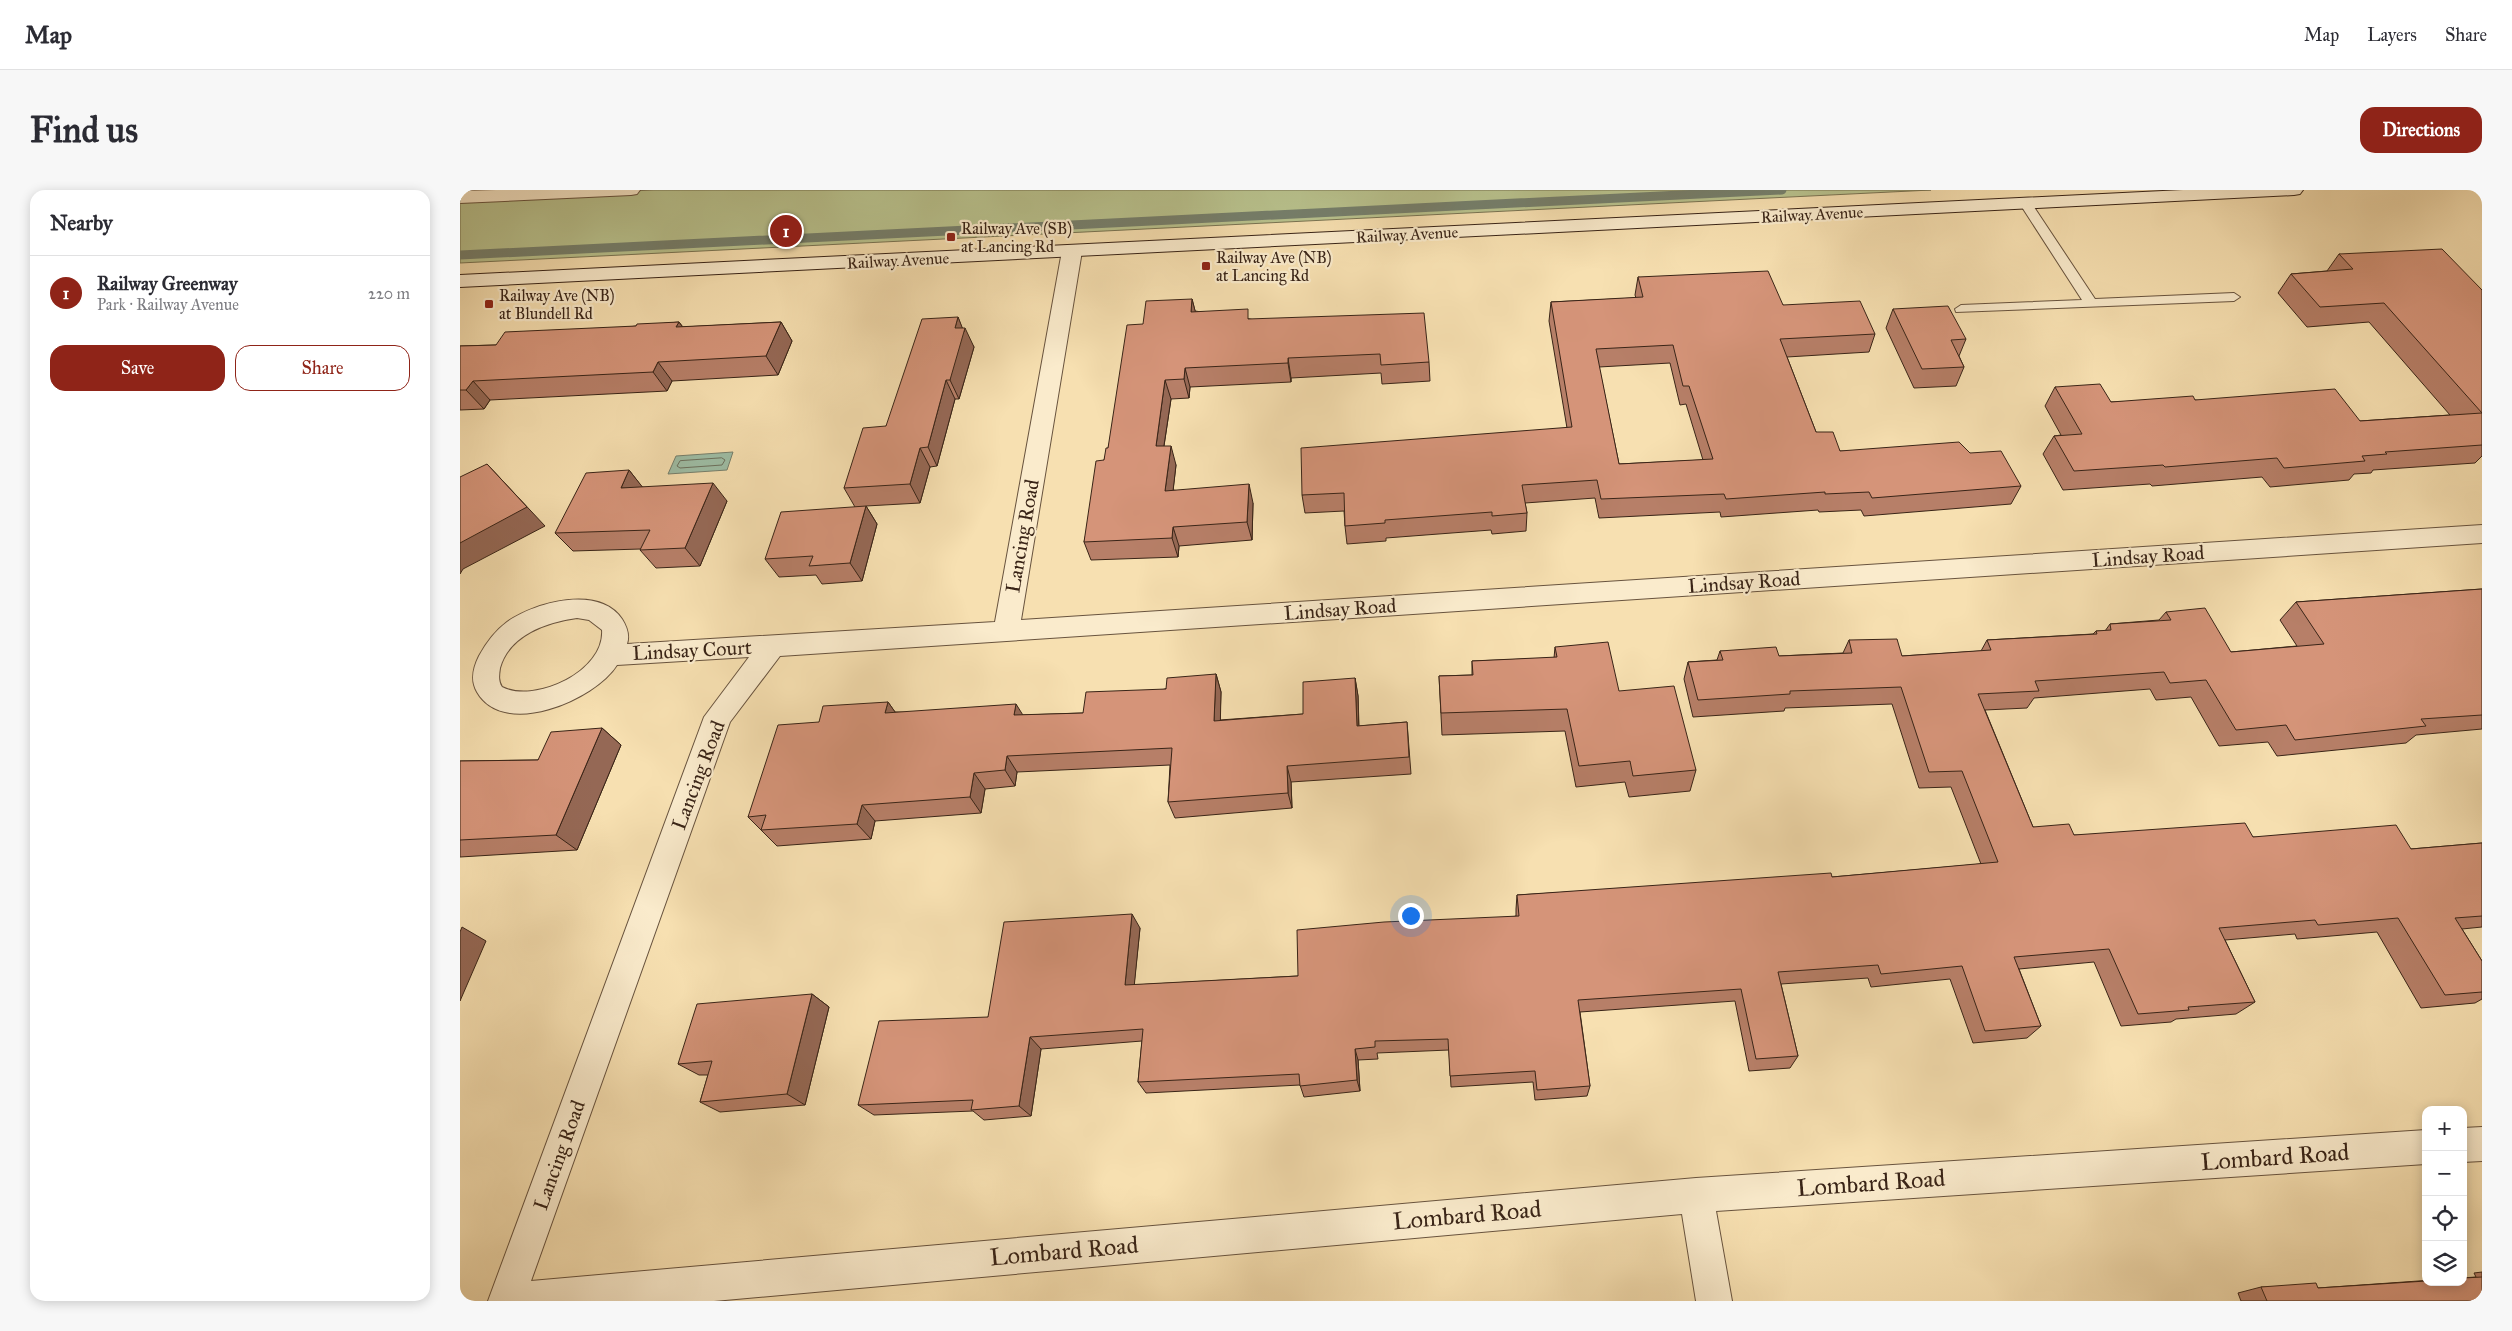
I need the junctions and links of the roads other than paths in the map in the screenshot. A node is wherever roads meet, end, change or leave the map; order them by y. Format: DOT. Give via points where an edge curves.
graph roads {
  1 [pos="631,190"];
  2 [pos="2294,190"];
  3 [pos="460,198"];
  4 [pos="2026,204"];
  5 [pos="1072,251"];
  6 [pos="460,281"];
  7 [pos="2234,297"];
  8 [pos="2091,303"];
  9 [pos="1961,309"];
  10 [pos="2482,534"];
  11 [pos="1006,631"];
  12 [pos="773,646"];
  13 [pos="611,655"];
  14 [pos="2482,1144"];
  15 [pos="2467,1145"];
  16 [pos="2422,1147"];
  17 [pos="1696,1195"];
  18 [pos="506,1301"];
  19 [pos="510,1301"];
  20 [pos="1714,1301"];
  1 -- 3 [label="street"];
  2 -- 4 [label="street, Railway Avenue"];
  4 -- 5 [label="street, Railway Avenue"];
  4 -- 8 [label="lane"];
  5 -- 6 [label="street, Railway Avenue"];
  5 -- 11 [label="street, Lancing Road"];
  7 -- 8 [label="lane"];
  8 -- 9 [label="lane"];
  10 -- 11 [label="street, Lindsay Road"];
  11 -- 12 [label="street"];
  12 -- 13 [label="street, Lindsay Court"];
  12 -- 18 [label="street, Lancing Road" via="718,717"];
  13 -- 13 [label="street, Lindsay Court" via="580,685 535,702 514,702 497,697 487,686 484,672 490,656 517,628 536,618 577,608 594,610 607,617 615,627 616,640"];
  14 -- 15 [label="street"];
  16 -- 17 [label="street, Lombard Road"];
  17 -- 19 [label="street, Lombard Road"];
  17 -- 20 [label="street"];
}
